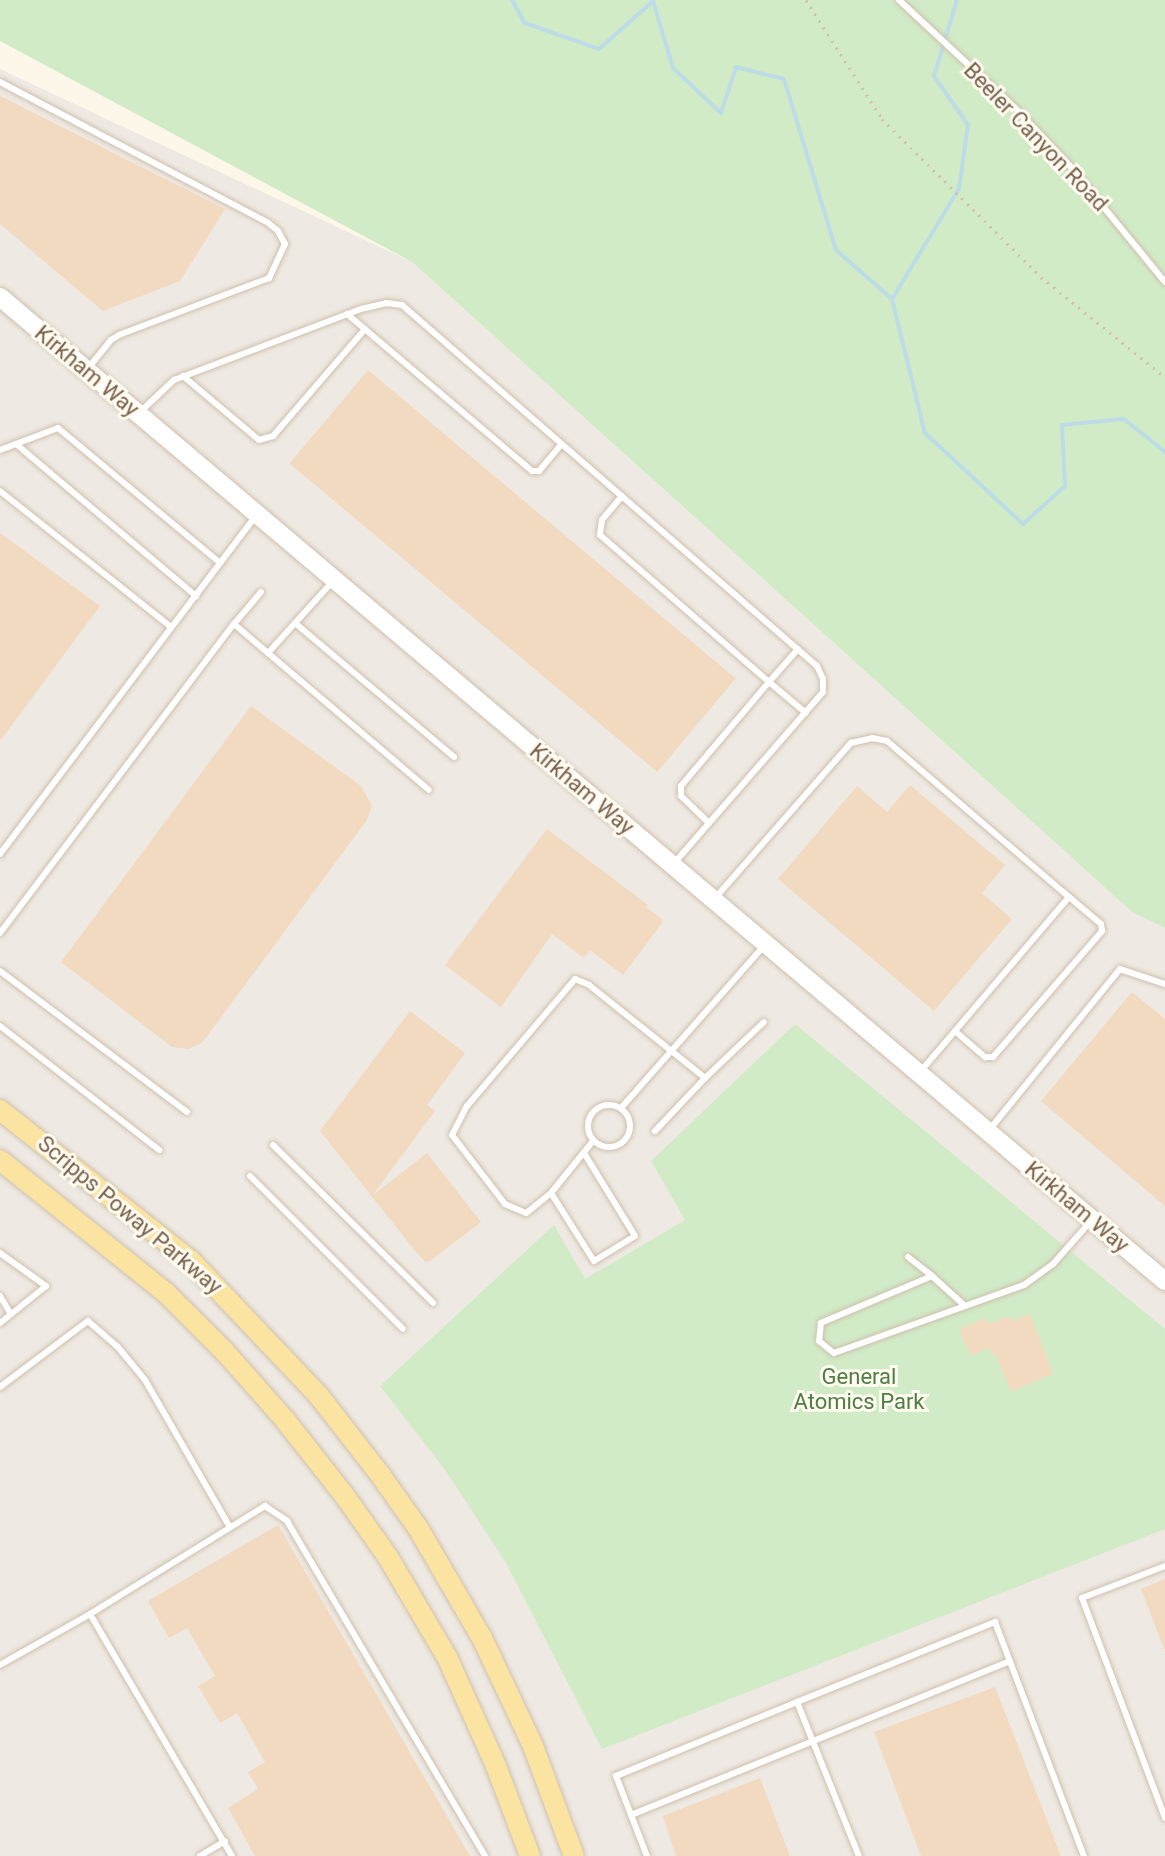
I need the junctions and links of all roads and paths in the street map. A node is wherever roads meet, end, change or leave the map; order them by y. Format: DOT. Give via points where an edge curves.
graph roads {
  1 [pos="806,0"];
  2 [pos="899,0"];
  3 [pos="0,82"];
  4 [pos="1165,282"];
  5 [pos="0,297"];
  6 [pos="347,314"];
  7 [pos="365,329"];
  8 [pos="87,370"];
  9 [pos="183,376"];
  10 [pos="1165,377"];
  11 [pos="138,414"];
  12 [pos="16,444"];
  13 [pos="562,444"];
  14 [pos="0,450"];
  15 [pos="0,491"];
  16 [pos="622,496"];
  17 [pos="257,514"];
  18 [pos="220,563"];
  19 [pos="334,580"];
  20 [pos="261,592"];
  21 [pos="196,596"];
  22 [pos="295,623"];
  23 [pos="234,624"];
  24 [pos="171,627"];
  25 [pos="798,649"];
  26 [pos="268,653"];
  27 [pos="769,682"];
  28 [pos="806,713"];
  29 [pos="454,757"];
  30 [pos="429,790"];
  31 [pos="709,823"];
  32 [pos="0,854"];
  33 [pos="672,865"];
  34 [pos="1069,897"];
  35 [pos="713,900"];
  36 [pos="0,933"];
  37 [pos="765,944"];
  38 [pos="0,971"];
  39 [pos="1165,984"];
  40 [pos="764,1022"];
  41 [pos="0,1026"];
  42 [pos="955,1031"];
  43 [pos="672,1050"];
  44 [pos="919,1073"];
  45 [pos="705,1078"];
  46 [pos="621,1108"];
  47 [pos="0,1110"];
  48 [pos="187,1112"];
  49 [pos="655,1131"];
  50 [pos="988,1132"];
  51 [pos="593,1141"];
  52 [pos="273,1145"];
  53 [pos="159,1150"];
  54 [pos="584,1153"];
  55 [pos="0,1160"];
  56 [pos="250,1176"];
  57 [pos="551,1193"];
  58 [pos="1092,1220"];
  59 [pos="0,1253"];
  60 [pos="908,1257"];
  61 [pos="932,1276"];
  62 [pos="1165,1281"];
  63 [pos="0,1296"];
  64 [pos="433,1303"];
  65 [pos="965,1306"];
  66 [pos="11,1314"];
  67 [pos="0,1323"];
  68 [pos="403,1329"];
  69 [pos="0,1387"];
  70 [pos="230,1527"];
  71 [pos="1165,1566"];
  72 [pos="90,1614"];
  73 [pos="1010,1661"];
  74 [pos="0,1665"];
  75 [pos="797,1702"];
  76 [pos="812,1739"];
  77 [pos="631,1815"];
  78 [pos="1165,1818"];
  79 [pos="225,1841"];
  80 [pos="200,1856"];
  81 [pos="232,1856"];
  82 [pos="485,1856"];
  83 [pos="530,1856"];
  84 [pos="574,1856"];
  85 [pos="647,1856"];
  86 [pos="859,1856"];
  87 [pos="1084,1856"];
  1 -- 10 [label="path" via="882,119 1041,277"];
  2 -- 4 [label="lane, Beeler Canyon Road" via="1070,166"];
  3 -- 8 [label="lane" via="267,222 285,244 269,278 119,335"];
  5 -- 8 [label="main road, Kirkham Way"];
  6 -- 7 [label="lane"];
  6 -- 9 [label="lane"];
  6 -- 13 [label="lane" via="386,303 402,305"];
  7 -- 9 [label="lane" via="273,436 259,440"];
  7 -- 13 [label="lane" via="532,471 539,471"];
  8 -- 11 [label="main road, Kirkham Way"];
  9 -- 11 [label="lane" via="159,390"];
  11 -- 17 [label="main road, Kirkham Way"];
  12 -- 14 [label="lane"];
  12 -- 18 [label="lane" via="58,428"];
  12 -- 21 [label="lane"];
  13 -- 16 [label="lane"];
  15 -- 24 [label="lane"];
  16 -- 25 [label="lane"];
  16 -- 27 [label="lane" via="602,520 600,535"];
  17 -- 18 [label="lane"];
  17 -- 19 [label="main road, Kirkham Way"];
  18 -- 21 [label="lane"];
  19 -- 22 [label="lane"];
  19 -- 33 [label="main road, Kirkham Way"];
  20 -- 23 [label="lane"];
  21 -- 24 [label="lane"];
  22 -- 26 [label="lane"];
  22 -- 29 [label="lane"];
  23 -- 26 [label="lane"];
  23 -- 36 [label="lane"];
  24 -- 32 [label="lane"];
  25 -- 27 [label="lane"];
  25 -- 28 [label="lane" via="823,679 823,692"];
  26 -- 30 [label="lane"];
  27 -- 28 [label="lane"];
  27 -- 31 [label="lane" via="681,786 681,796"];
  28 -- 31 [label="lane"];
  31 -- 33 [label="lane"];
  33 -- 35 [label="main road, Kirkham Way"];
  34 -- 35 [label="lane" via="887,741 872,738 851,743"];
  34 -- 42 [label="lane"];
  34 -- 42 [label="lane" via="1101,924 1102,931 993,1057 985,1057"];
  35 -- 37 [label="main road, Kirkham Way"];
  37 -- 43 [label="lane"];
  37 -- 44 [label="main road, Kirkham Way"];
  38 -- 48 [label="lane"];
  39 -- 50 [label="lane" via="1120,969"];
  40 -- 45 [label="lane"];
  41 -- 53 [label="lane"];
  42 -- 44 [label="lane"];
  43 -- 45 [label="lane"];
  43 -- 46 [label="lane"];
  43 -- 57 [label="lane" via="575,979 516,1048 467,1106 452,1135 505,1204 526,1213"];
  44 -- 50 [label="main road, Kirkham Way"];
  45 -- 49 [label="lane"];
  46 -- 51 [label="lane" via="608,1105 591,1115"];
  46 -- 51 [label="lane" via="630,1119 627,1138 611,1148"];
  47 -- 84 [label="main road, Scripps Poway Parkway" via="191,1261 309,1385 379,1473 482,1638 533,1746"];
  50 -- 58 [label="main road, Kirkham Way"];
  51 -- 54 [label="lane"];
  52 -- 64 [label="lane"];
  54 -- 57 [label="lane"];
  54 -- 57 [label="lane" via="635,1236 594,1261"];
  55 -- 83 [label="main road, Scripps Poway Parkway" via="166,1293 226,1353 344,1495 447,1657"];
  56 -- 68 [label="lane"];
  58 -- 62 [label="main road, Kirkham Way"];
  58 -- 65 [label="lane" via="1053,1264 1024,1285"];
  59 -- 66 [label="lane" via="46,1286"];
  60 -- 61 [label="lane"];
  61 -- 65 [label="lane"];
  61 -- 65 [label="lane" via="821,1323 819,1341 834,1353"];
  63 -- 66 [label="lane"];
  66 -- 67 [label="lane"];
  69 -- 70 [label="lane" via="88,1321 145,1380"];
  70 -- 72 [label="lane"];
  70 -- 82 [label="lane" via="265,1506 287,1521"];
  71 -- 78 [label="lane" via="1082,1598"];
  72 -- 74 [label="lane"];
  72 -- 79 [label="lane"];
  73 -- 75 [label="lane" via="995,1622"];
  73 -- 76 [label="lane"];
  73 -- 87 [label="lane"];
  75 -- 76 [label="lane"];
  75 -- 77 [label="lane" via="616,1776"];
  76 -- 77 [label="lane"];
  76 -- 86 [label="lane"];
  77 -- 85 [label="lane"];
  79 -- 80 [label="lane"];
  79 -- 81 [label="lane"];
}
